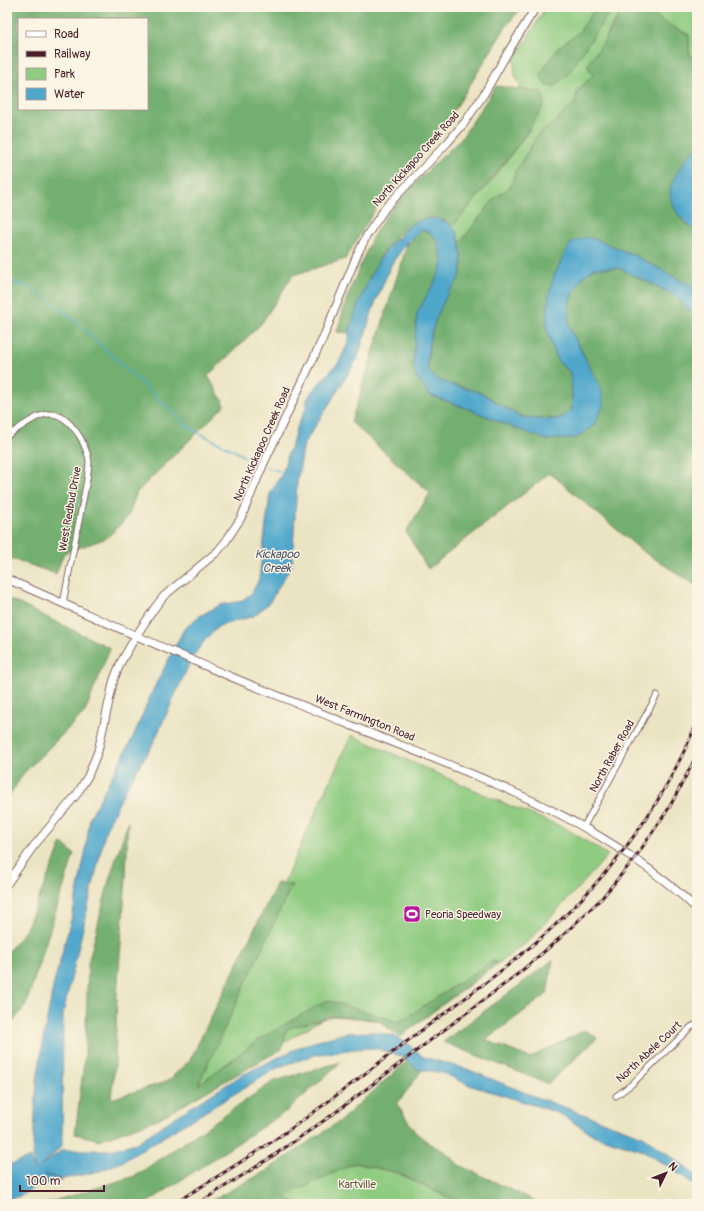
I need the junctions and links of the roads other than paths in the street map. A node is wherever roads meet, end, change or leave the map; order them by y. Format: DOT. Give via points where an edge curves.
graph roads {
  1 [pos="536,7"];
  2 [pos="7,436"];
  3 [pos="7,579"];
  4 [pos="63,603"];
  5 [pos="136,636"];
  6 [pos="657,695"];
  7 [pos="584,826"];
  8 [pos="7,884"];
  9 [pos="697,910"];
  10 [pos="697,1024"];
  11 [pos="616,1096"];
  1 -- 5 [label="main road, North Kickapoo Creek Road" via="465,122 386,207 366,235 323,338 241,518 226,541 206,562 164,596"];
  2 -- 4 [label="street, West Redbud Drive" via="34,418 46,414 60,415 70,422 80,437 89,460"];
  3 -- 4 [label="main road, West Farmington Road"];
  4 -- 5 [label="main road, West Farmington Road"];
  5 -- 7 [label="main road, West Farmington Road" via="446,763"];
  5 -- 8 [label="main road, North Kickapoo Creek Road" via="116,675 98,751 88,776 78,794"];
  6 -- 7 [label="street, North Raber Road"];
  7 -- 9 [label="main road, West Farmington Road" via="635,858"];
  10 -- 11 [label="street, North Abele Court"];
}
